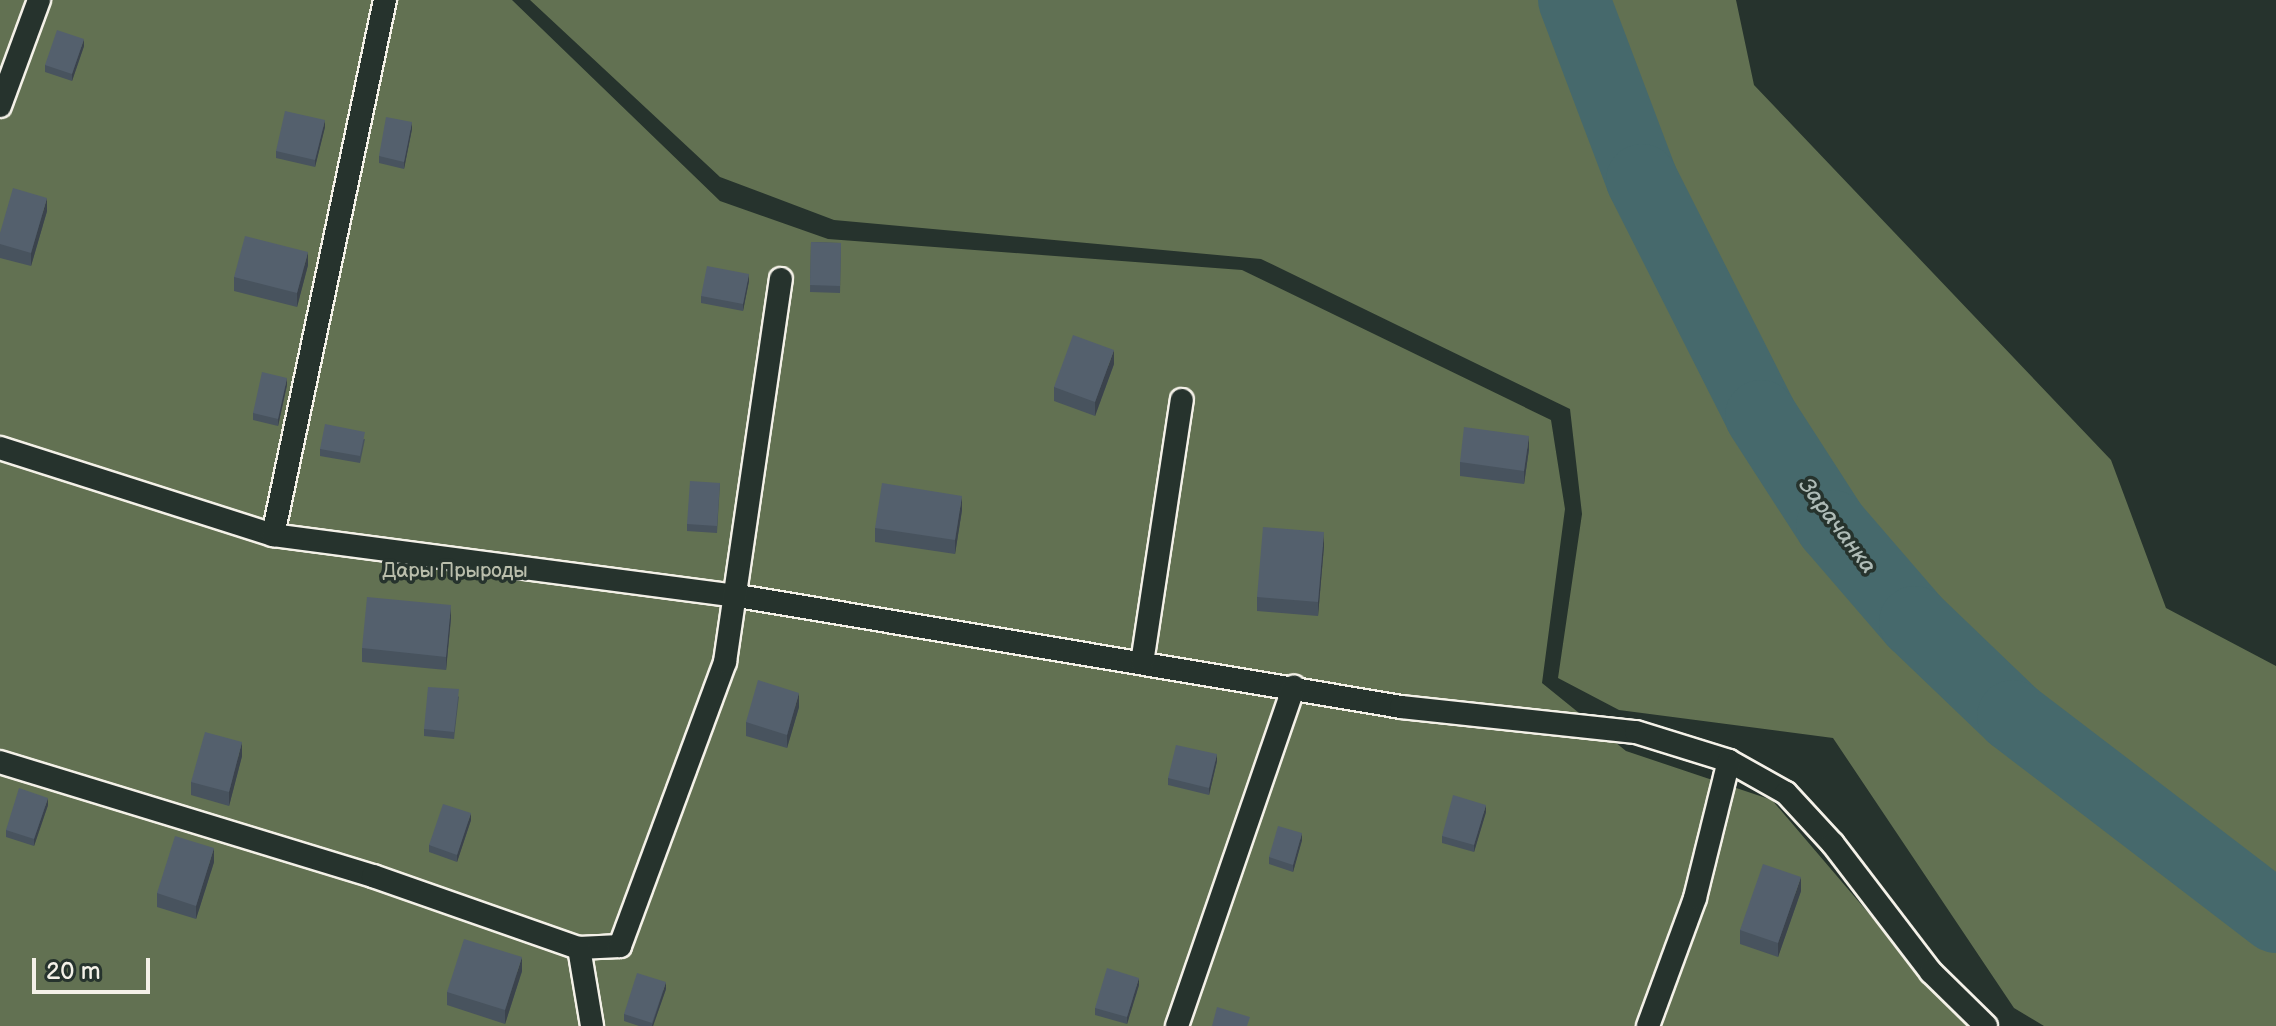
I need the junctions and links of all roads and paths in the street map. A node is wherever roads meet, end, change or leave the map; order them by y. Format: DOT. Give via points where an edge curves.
graph roads {
  1 [pos="39,0"];
  2 [pos="385,0"];
  3 [pos="0,106"];
  4 [pos="781,279"];
  5 [pos="1182,400"];
  6 [pos="0,448"];
  7 [pos="273,535"];
  8 [pos="738,596"];
  9 [pos="1142,663"];
  10 [pos="1294,687"];
  11 [pos="1729,761"];
  12 [pos="0,762"];
  13 [pos="579,948"];
  14 [pos="592,1026"];
  15 [pos="1177,1026"];
  16 [pos="1648,1026"];
  17 [pos="1986,1026"];
  1 -- 3 [label="lane"];
  2 -- 7 [label="lane"];
  4 -- 8 [label="lane"];
  5 -- 9 [label="lane"];
  6 -- 7 [label="lane"];
  7 -- 8 [label="lane"];
  8 -- 9 [label="lane"];
  8 -- 13 [label="lane" via="725,662 620,946"];
  9 -- 10 [label="lane"];
  10 -- 11 [label="lane" via="1401,707 1636,732"];
  10 -- 15 [label="lane"];
  11 -- 16 [label="lane" via="1695,898"];
  11 -- 17 [label="lane" via="1786,793 1833,844 1931,972"];
  12 -- 13 [label="lane" via="373,876"];
  13 -- 14 [label="lane"];
}
